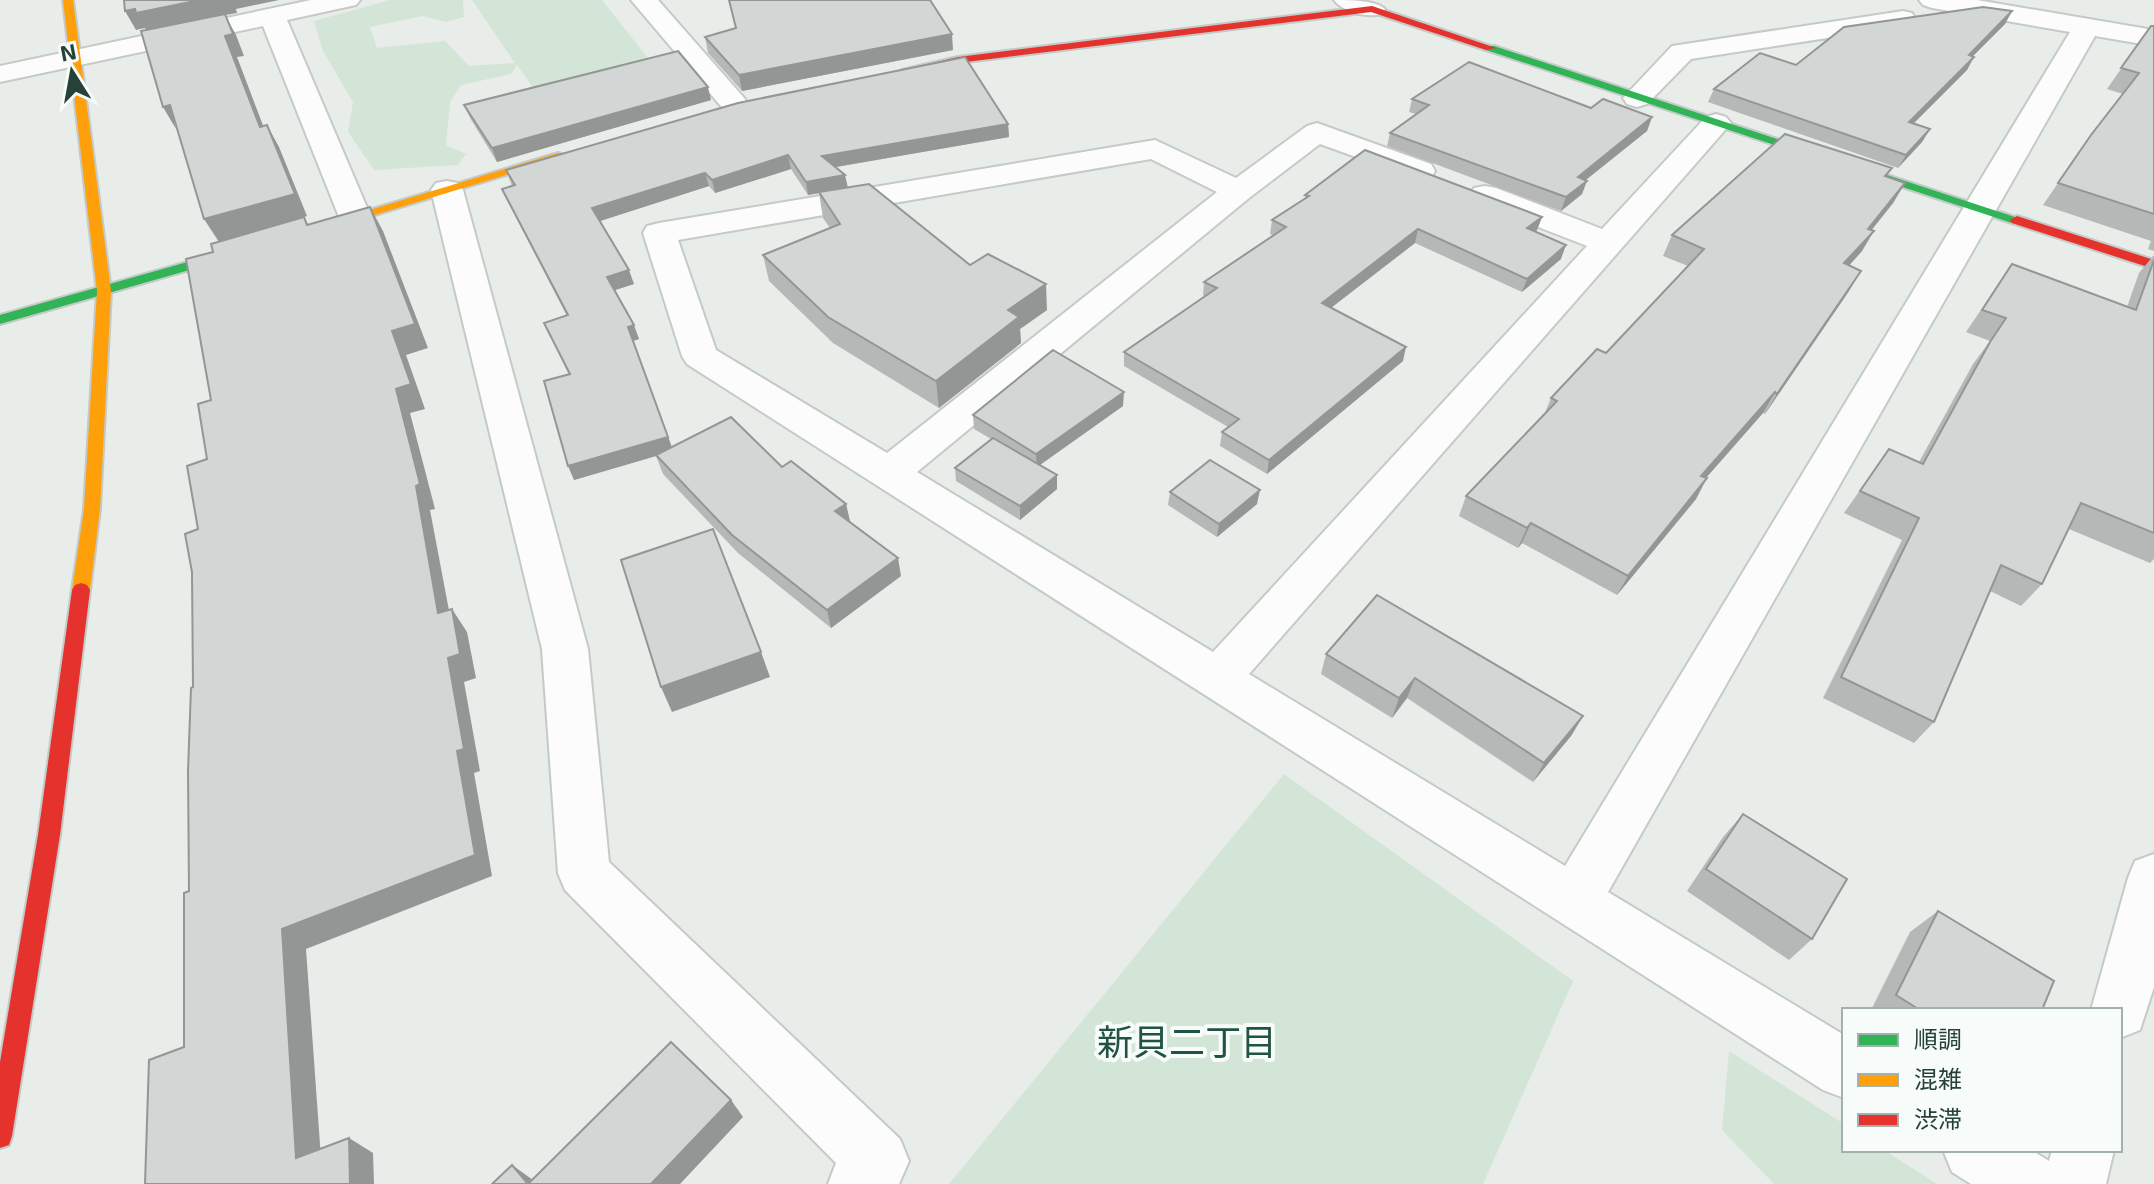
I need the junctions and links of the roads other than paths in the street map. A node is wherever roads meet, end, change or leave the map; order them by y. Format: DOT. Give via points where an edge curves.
graph roads {
  1 [pos="68,0"];
  2 [pos="347,0"];
  3 [pos="644,0"];
  4 [pos="1347,0"];
  5 [pos="1935,0"];
  6 [pos="1976,8"];
  7 [pos="1372,9"];
  8 [pos="273,17"];
  9 [pos="2087,26"];
  10 [pos="2154,38"];
  11 [pos="77,58"];
  12 [pos="0,74"];
  13 [pos="884,75"];
  14 [pos="1637,98"];
  15 [pos="735,106"];
  16 [pos="1716,123"];
  17 [pos="584,150"];
  18 [pos="447,190"];
  19 [pos="1238,191"];
  20 [pos="1978,207"];
  21 [pos="355,217"];
  22 [pos="296,235"];
  23 [pos="1607,242"];
  24 [pos="266,243"];
  25 [pos="2154,265"];
  26 [pos="104,291"];
  27 [pos="0,320"];
  28 [pos="889,473"];
  29 [pos="1217,678"];
  30 [pos="2154,878"];
  31 [pos="1574,900"];
  32 [pos="2121,1008"];
  33 [pos="1842,1068"];
  34 [pos="0,1136"];
  35 [pos="1977,1152"];
  36 [pos="2083,1152"];
  37 [pos="859,1184"];
  38 [pos="2028,1184"];
  39 [pos="2075,1184"];
  1 -- 11 [label="street"];
  2 -- 8 [label="street"];
  3 -- 15 [label="street"];
  4 -- 7 [label="street"];
  5 -- 6 [label="street"];
  6 -- 9 [label="street"];
  6 -- 14 [label="street" via="1682,52"];
  7 -- 13 [label="street" via="958,60"];
  7 -- 14 [label="street"];
  8 -- 11 [label="street"];
  8 -- 21 [label="street"];
  9 -- 10 [label="street"];
  9 -- 20 [label="street"];
  11 -- 12 [label="street"];
  11 -- 26 [label="street"];
  14 -- 16 [label="street"];
  16 -- 20 [label="street"];
  16 -- 23 [label="street"];
  17 -- 18 [label="street"];
  18 -- 21 [label="street"];
  18 -- 37 [label="street" via="565,649 584,873 878,1161"];
  19 -- 23 [label="street" via="1317,132"];
  19 -- 28 [label="street"];
  19 -- 28 [label="street" via="1155,149 659,233 700,356"];
  20 -- 25 [label="street"];
  20 -- 31 [label="street"];
  21 -- 22 [label="street"];
  23 -- 29 [label="street"];
  24 -- 26 [label="street"];
  26 -- 27 [label="street"];
  26 -- 34 [label="street" via="92,509 49,835"];
  28 -- 29 [label="street"];
  29 -- 31 [label="street"];
  30 -- 32 [label="street"];
  31 -- 33 [label="street"];
  35 -- 38 [label="street"];
  36 -- 39 [label="street"];
}
